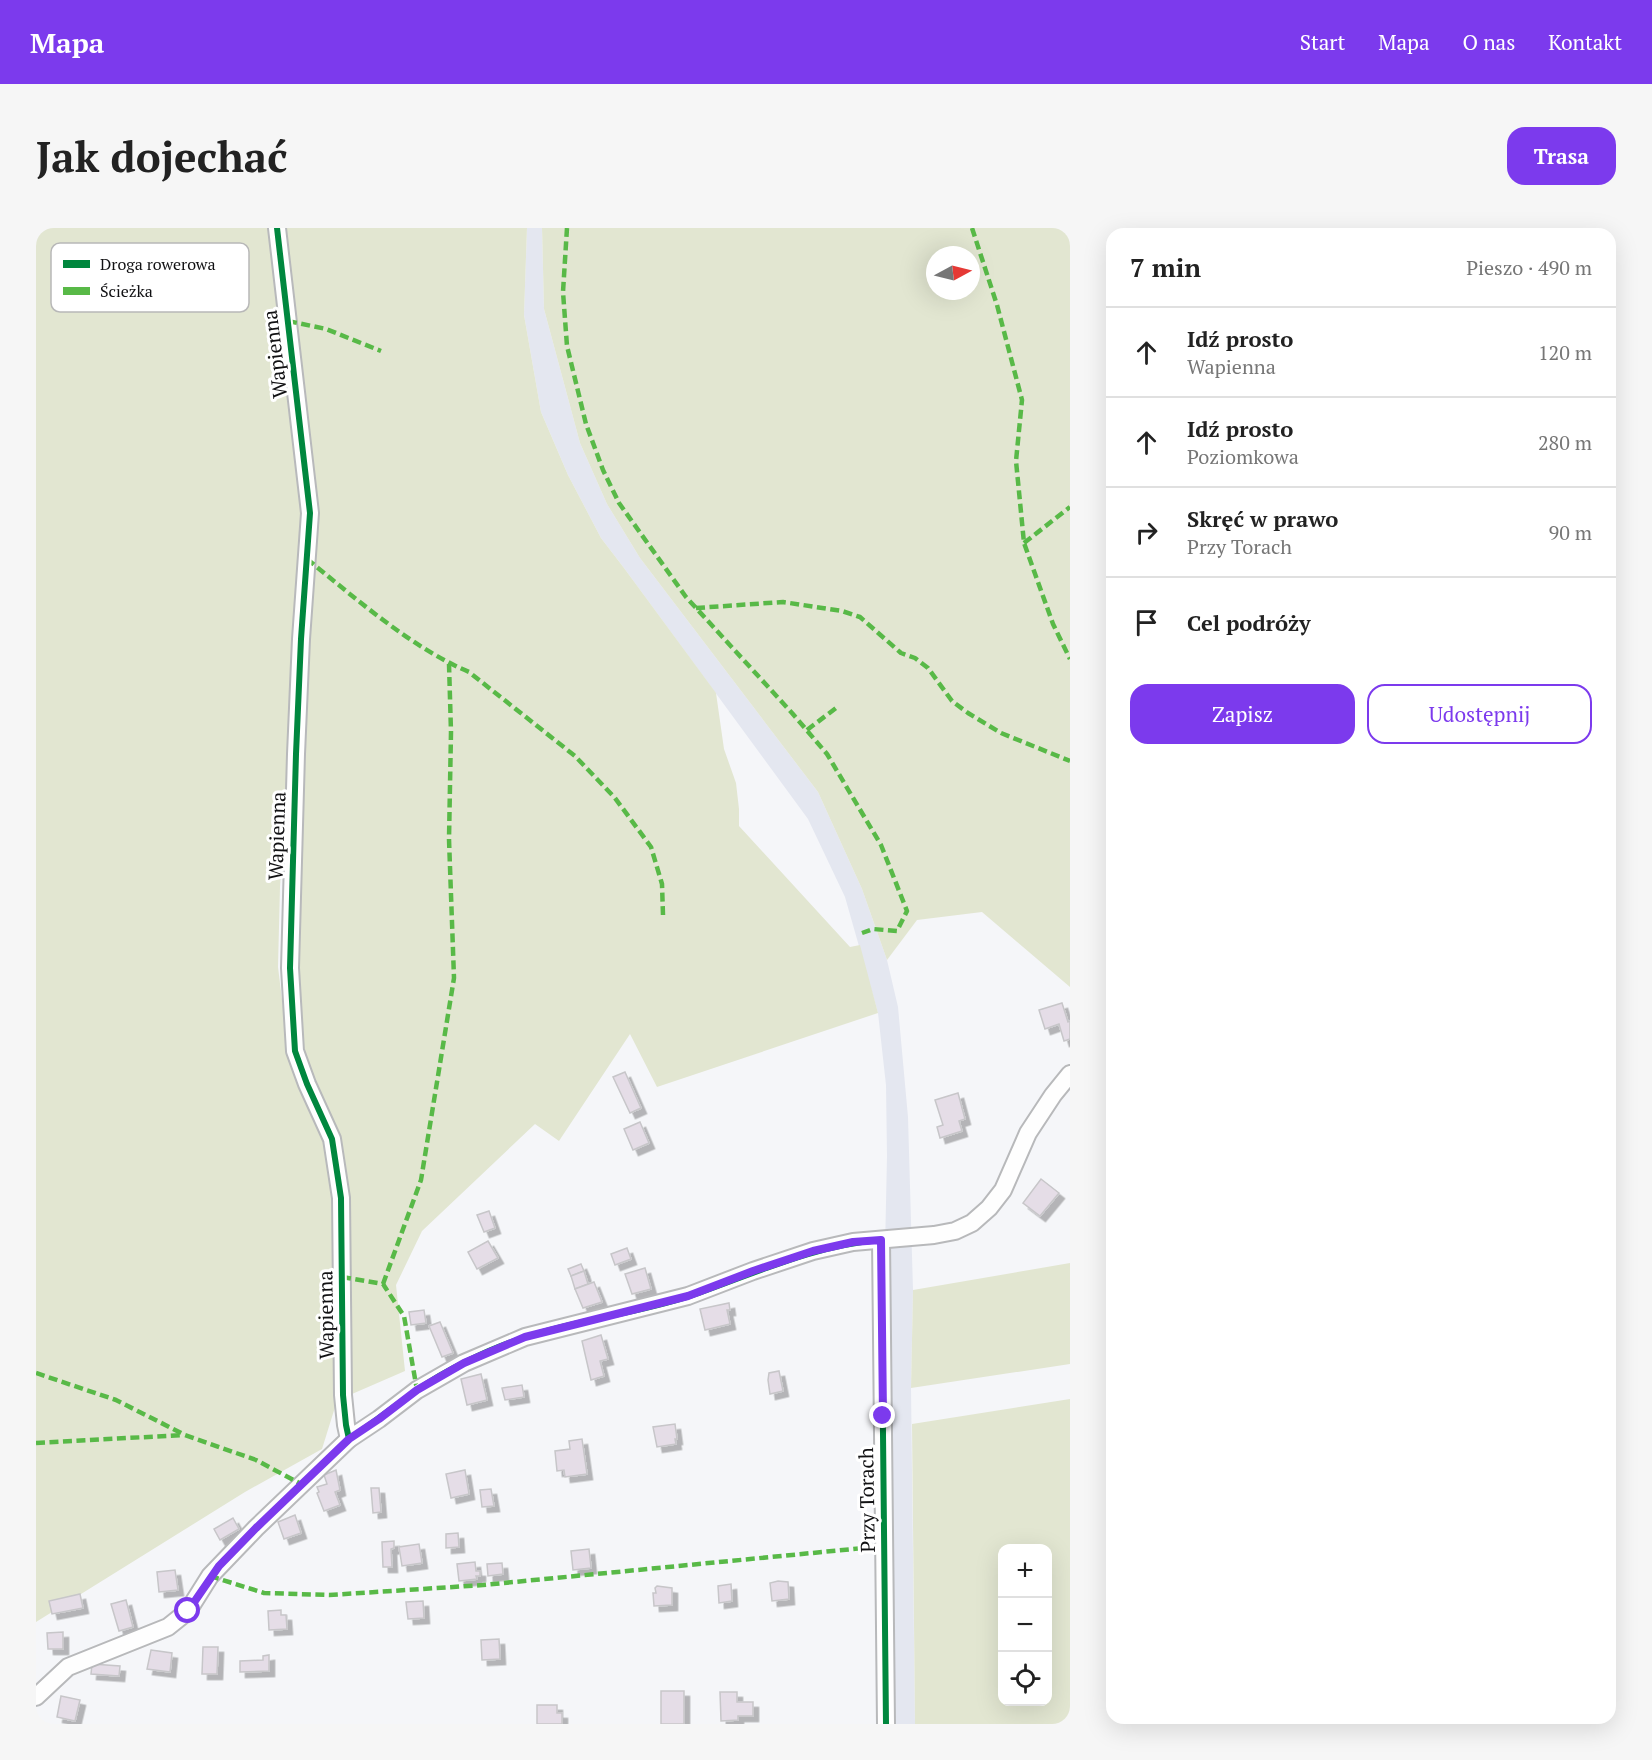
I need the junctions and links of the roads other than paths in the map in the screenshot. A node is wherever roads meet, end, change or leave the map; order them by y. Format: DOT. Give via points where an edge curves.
graph roads {
  1 [pos="277,228"];
  2 [pos="1070,1074"];
  3 [pos="881,1240"];
  4 [pos="349,1439"];
  5 [pos="36,1697"];
  6 [pos="886,1724"];
  1 -- 4 [label="street, Wapienna" via="310,513 296,754 291,992 295,1051 332,1139 341,1198 343,1395"];
  2 -- 3 [label="street" via="1028,1132 1003,1190 972,1223 956,1231"];
  3 -- 4 [label="street" via="813,1251 688,1296 525,1337 434,1380"];
  3 -- 6 [label="street, Przy Torach"];
  4 -- 5 [label="street" via="219,1566 188,1611 168,1627 68,1667"];
}
